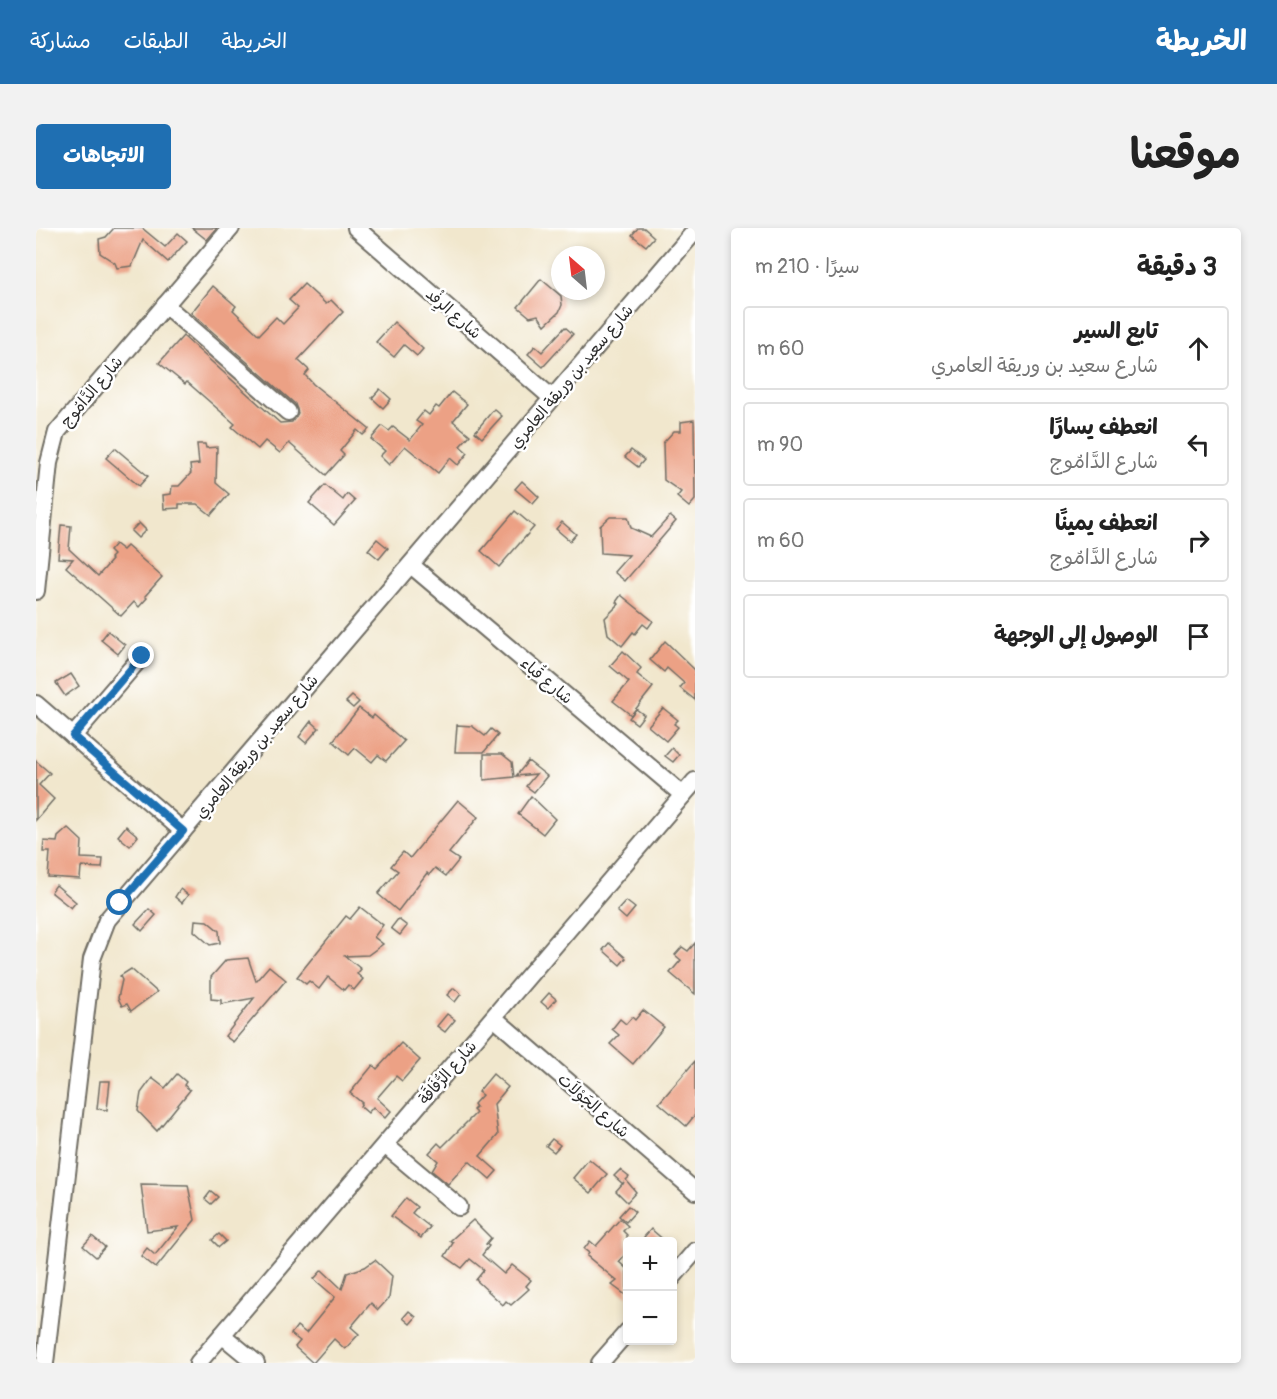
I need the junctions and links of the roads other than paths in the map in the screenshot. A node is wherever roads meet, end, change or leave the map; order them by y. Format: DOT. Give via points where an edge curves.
graph roads {
  1 [pos="231,228"];
  2 [pos="356,228"];
  3 [pos="695,231"];
  4 [pos="165,305"];
  5 [pos="552,398"];
  6 [pos="288,412"];
  7 [pos="411,565"];
  8 [pos="36,591"];
  9 [pos="142,656"];
  10 [pos="36,704"];
  11 [pos="73,736"];
  12 [pos="695,781"];
  13 [pos="682,795"];
  14 [pos="183,831"];
  15 [pos="494,1018"];
  16 [pos="385,1145"];
  17 [pos="695,1191"];
  18 [pos="459,1207"];
  19 [pos="695,1251"];
  20 [pos="677,1272"];
  21 [pos="222,1335"];
  22 [pos="623,1336"];
  23 [pos="45,1363"];
  24 [pos="198,1363"];
  25 [pos="256,1363"];
  26 [pos="600,1363"];
  1 -- 4 [label="street, شارع الدَّامُوج"];
  2 -- 5 [label="street, شارع الرِفْد"];
  3 -- 5 [label="street, شارع سعيد بن وريقة العامري"];
  4 -- 6 [label="street"];
  4 -- 8 [label="street, شارع الدَّامُوج" via="57,432 49,463"];
  5 -- 7 [label="street, شارع سعيد بن وريقة العامري"];
  7 -- 13 [label="street, شارع قُباء"];
  7 -- 14 [label="street, شارع سعيد بن وريقة العامري"];
  9 -- 11 [label="street"];
  10 -- 11 [label="street"];
  11 -- 14 [label="street"];
  12 -- 13 [label="street, شارع الرُّفَاقَة"];
  13 -- 15 [label="street, شارع الرُّفَاقَة"];
  14 -- 23 [label="street, شارع سعيد بن وريقة العامري" via="107,920 92,959"];
  15 -- 16 [label="street, شارع الرُّفَاقَة"];
  15 -- 17 [label="street, شارع الجَوْلاَت"];
  16 -- 18 [label="street"];
  16 -- 21 [label="street, شارع الرُّفَاقَة"];
  19 -- 20 [label="street"];
  21 -- 24 [label="street, شارع الرُّفَاقَة"];
  21 -- 25 [label="street"];
  22 -- 26 [label="street"];
}
